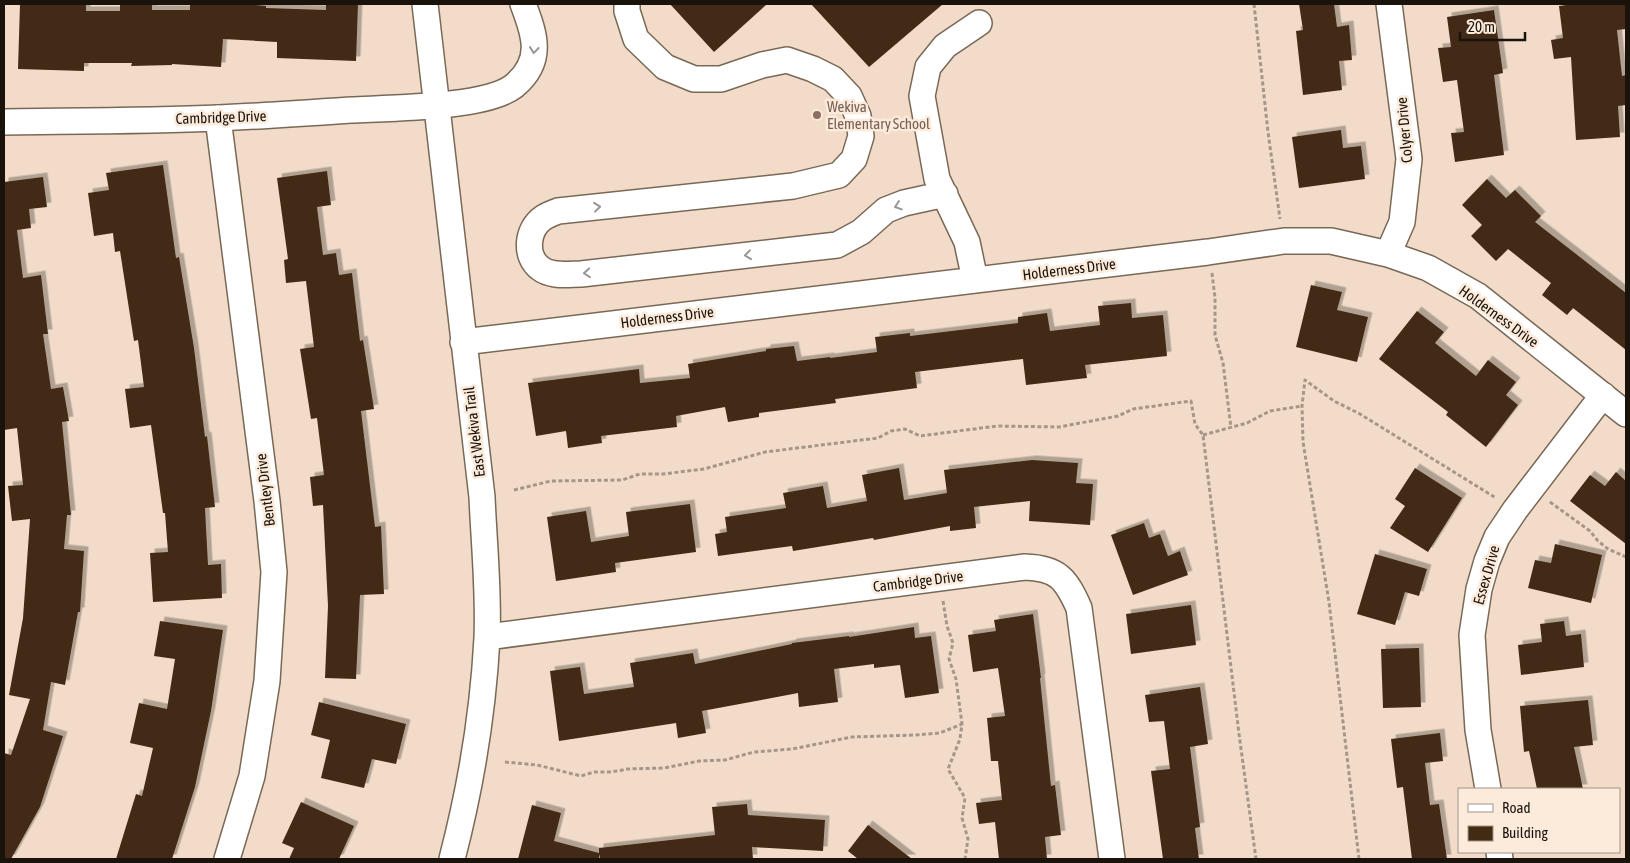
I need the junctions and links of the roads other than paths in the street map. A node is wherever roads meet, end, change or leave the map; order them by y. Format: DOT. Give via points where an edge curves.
graph roads {
  1 [pos="425,4"];
  2 [pos="524,4"];
  3 [pos="627,4"];
  4 [pos="1389,4"];
  5 [pos="979,23"];
  6 [pos="438,105"];
  7 [pos="218,118"];
  8 [pos="4,122"];
  9 [pos="945,194"];
  10 [pos="1388,254"];
  11 [pos="975,280"];
  12 [pos="463,342"];
  13 [pos="1603,395"];
  14 [pos="1626,414"];
  15 [pos="487,637"];
  16 [pos="1488,788"];
  17 [pos="227,859"];
  18 [pos="452,859"];
  19 [pos="1112,859"];
  1 -- 6 [label="street, East Wekiva Trail"];
  2 -- 6 [label="street, Cambridge Drive, one-way" via="533,29 535,50 529,70 514,86 495,96"];
  9 -- 3 [label="street, one-way" via="886,210 861,232 837,245 581,274 554,274 540,268 530,255 529,236 542,218 558,211 793,186 838,175 854,159 861,136 858,116 849,96 833,78 787,60 721,79 694,79 665,67 636,40"];
  4 -- 10 [label="street, Colyer Drive" via="1409,159 1402,222"];
  5 -- 9 [label="street" via="945,46 928,67 922,96 936,172"];
  6 -- 7 [label="street, Cambridge Drive"];
  6 -- 12 [label="street, East Wekiva Trail"];
  7 -- 8 [label="street, Cambridge Drive"];
  7 -- 17 [label="street, Bentley Drive" via="274,572 267,681 252,776"];
  9 -- 11 [label="street" via="967,242"];
  10 -- 11 [label="street, Holderness Drive" via="1331,242 1284,241"];
  10 -- 13 [label="street, Holderness Drive" via="1428,268 1478,296"];
  11 -- 12 [label="street, Holderness Drive"];
  12 -- 15 [label="street, East Wekiva Trail" via="482,497"];
  13 -- 14 [label="street, Holderness Drive"];
  13 -- 16 [label="street, Essex Drive" via="1514,510 1487,561 1472,635 1478,730"];
  15 -- 18 [label="street, East Wekiva Trail" via="480,721 467,803"];
  15 -- 19 [label="street, Cambridge Drive" via="1025,567 1042,568 1060,576 1079,608"];
}
